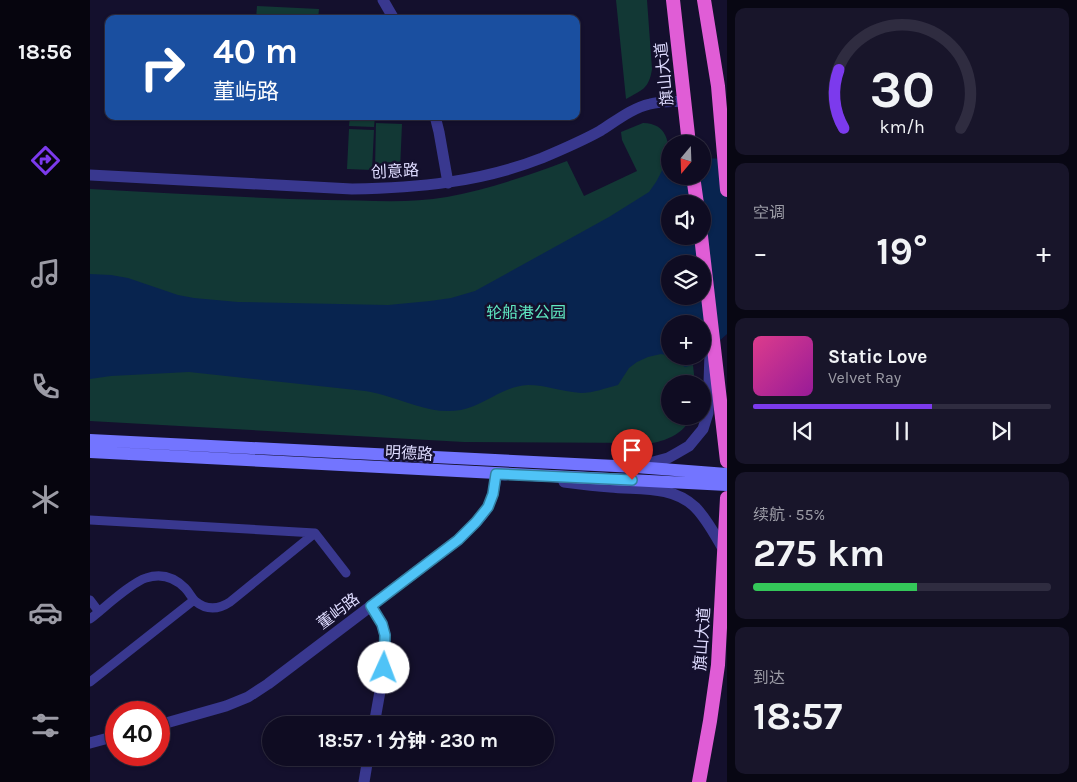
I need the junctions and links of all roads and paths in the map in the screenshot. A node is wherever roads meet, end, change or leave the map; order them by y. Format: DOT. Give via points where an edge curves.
graph roads {
  1 [pos="383,0"];
  2 [pos="673,0"];
  3 [pos="704,0"];
  4 [pos="392,15"];
  5 [pos="684,101"];
  6 [pos="436,120"];
  7 [pos="688,135"];
  8 [pos="90,175"];
  9 [pos="448,183"];
  10 [pos="727,190"];
  11 [pos="701,245"];
  12 [pos="710,315"];
  13 [pos="711,324"];
  14 [pos="710,365"];
  15 [pos="90,440"];
  16 [pos="90,452"];
  17 [pos="727,461"];
  18 [pos="636,467"];
  19 [pos="496,474"];
  20 [pos="727,474"];
  21 [pos="727,485"];
  22 [pos="727,498"];
  23 [pos="90,520"];
  24 [pos="315,533"];
  25 [pos="725,552"];
  26 [pos="346,573"];
  27 [pos="90,600"];
  28 [pos="194,600"];
  29 [pos="371,606"];
  30 [pos="99,612"];
  31 [pos="90,619"];
  32 [pos="90,682"];
  33 [pos="376,716"];
  34 [pos="170,722"];
  35 [pos="105,739"];
  36 [pos="90,743"];
  37 [pos="367,766"];
  38 [pos="364,782"];
  39 [pos="699,782"];
  1 -- 4 [label="street"];
  2 -- 5 [label="highway, 旗山大道"];
  3 -- 10 [label="highway" via="718,86"];
  5 -- 7 [label="highway, 旗山大道"];
  5 -- 9 [label="street, 创意路" via="651,104 542,158"];
  6 -- 9 [label="street"];
  8 -- 9 [label="street, 创意路" via="352,189"];
  11 -- 12 [label="highway"];
  13 -- 17 [label="highway"];
  14 -- 18 [label="street" via="708,413 703,429 689,446 677,453"];
  15 -- 18 [label="main road"];
  16 -- 19 [label="main road, 明德路"];
  18 -- 20 [label="main road"];
  19 -- 21 [label="main road, 明德路"];
  19 -- 25 [label="street" via="675,494 703,516"];
  19 -- 29 [label="street, 董屿路" via="488,507 476,522 458,540"];
  22 -- 25 [label="highway, 旗山大道"];
  23 -- 24 [label="street"];
  24 -- 26 [label="street"];
  24 -- 28 [label="street" via="225,606 211,608"];
  25 -- 39 [label="highway, 旗山大道" via="718,665"];
  27 -- 30 [label="street"];
  28 -- 30 [label="street" via="179,582 170,577 156,576 140,580"];
  28 -- 32 [label="street"];
  29 -- 33 [label="street" via="385,635 384,668"];
  29 -- 34 [label="street, 董屿路" via="248,697"];
  30 -- 31 [label="street"];
  35 -- 36 [label="street"];
  37 -- 38 [label="street"];
}
